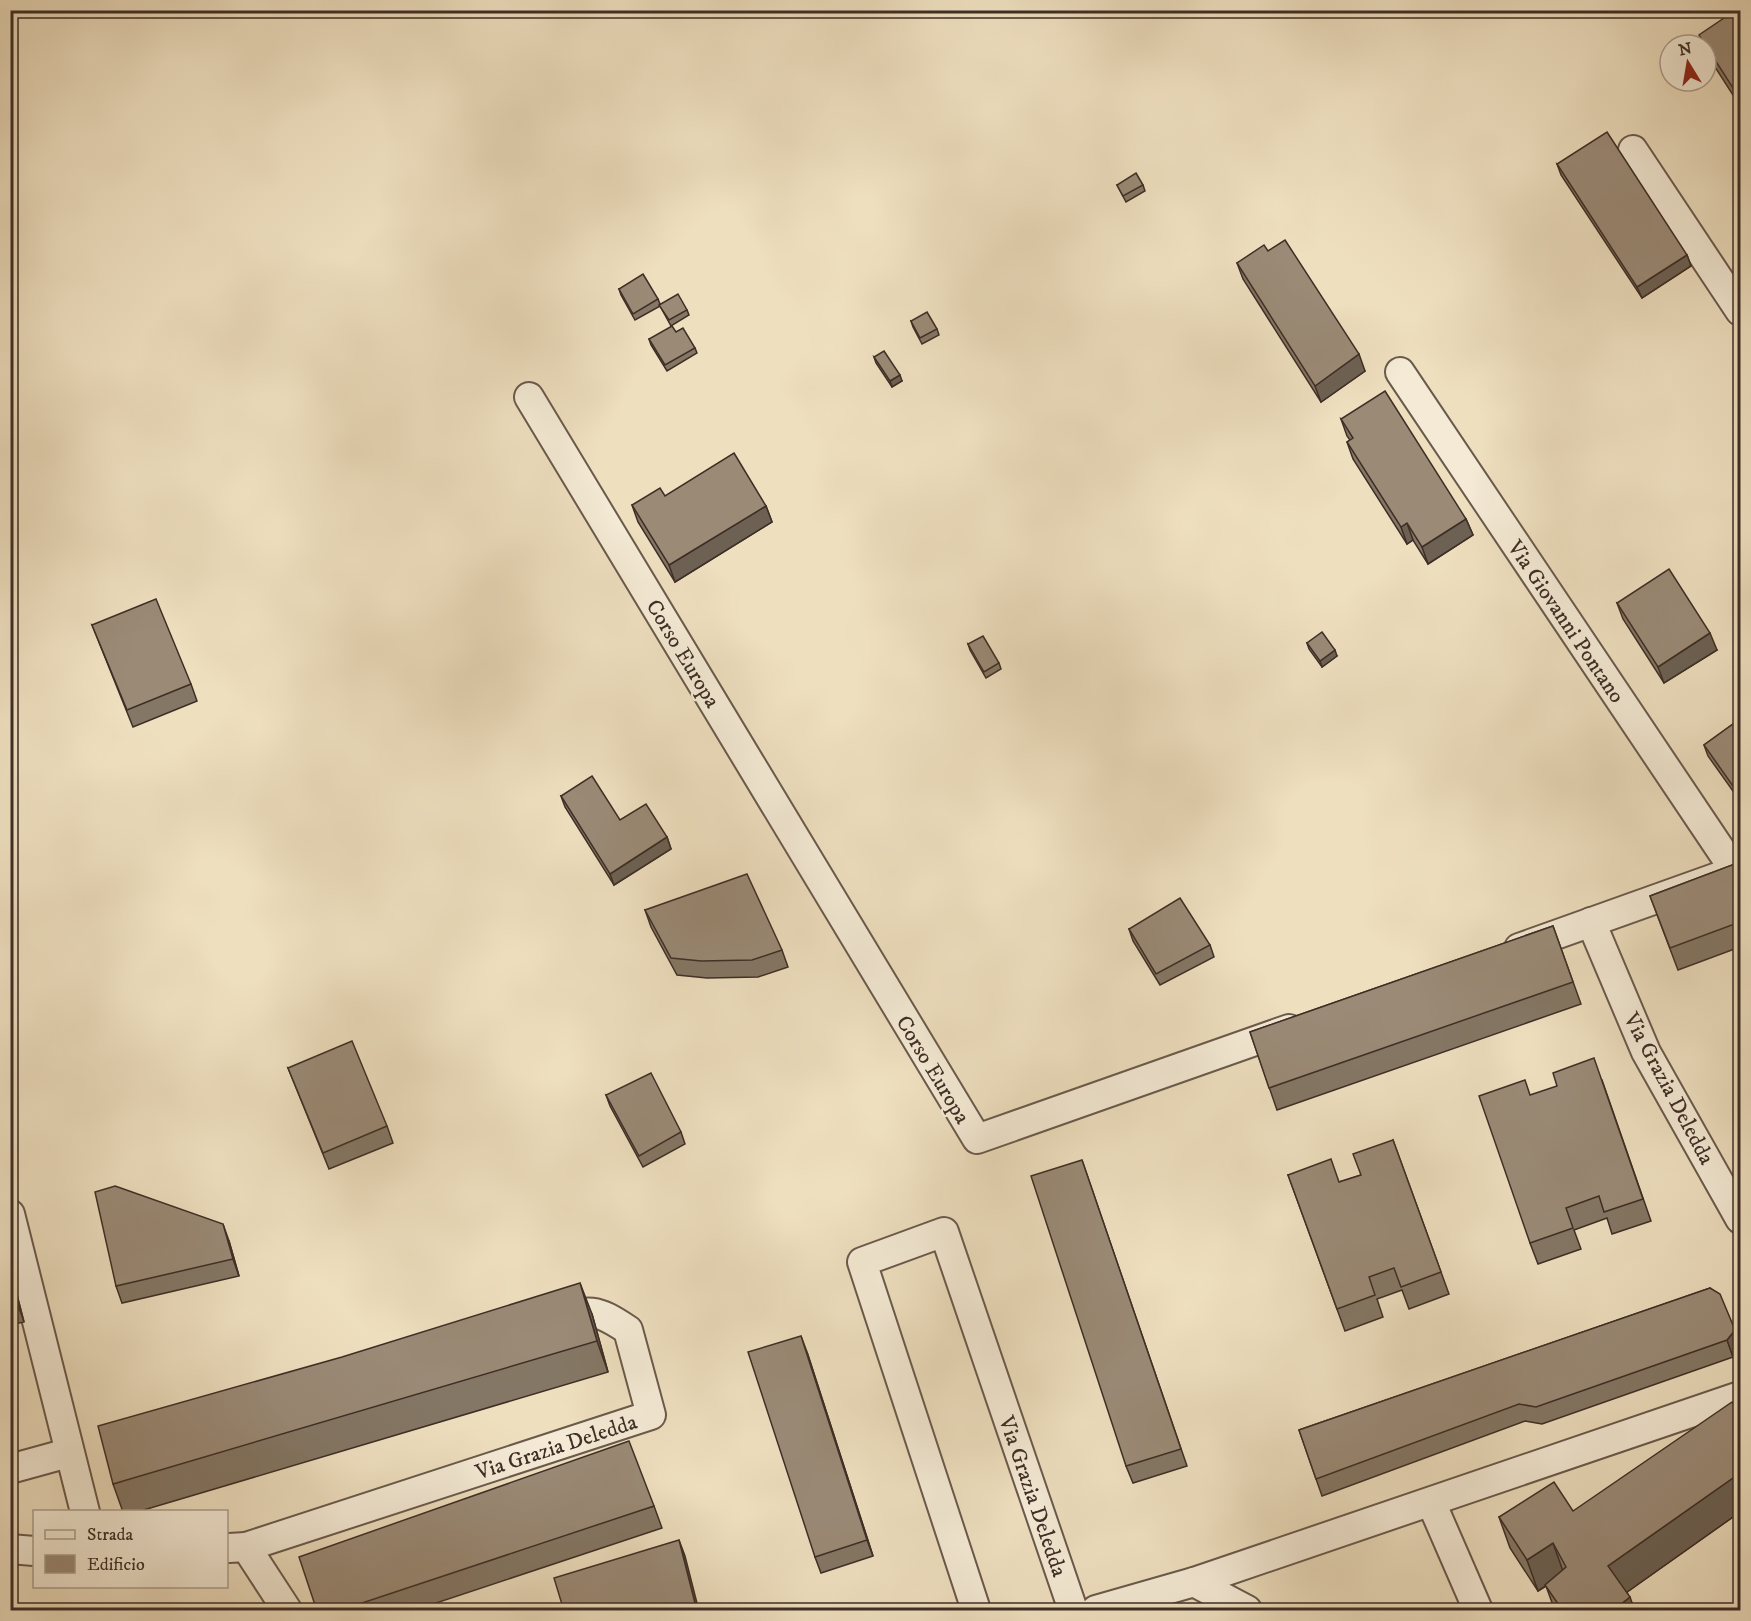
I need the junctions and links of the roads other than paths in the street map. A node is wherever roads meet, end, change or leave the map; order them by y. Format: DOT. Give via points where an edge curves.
graph roads {
  1 [pos="1633,150"];
  2 [pos="1740,311"];
  3 [pos="1400,372"];
  4 [pos="529,397"];
  5 [pos="1738,870"];
  6 [pos="1591,922"];
  7 [pos="1491,958"];
  8 [pos="1312,1021"];
  9 [pos="10,1214"];
  10 [pos="1740,1219"];
  11 [pos="529,1328"];
  12 [pos="1740,1396"];
  13 [pos="68,1453"];
  14 [pos="10,1469"];
  15 [pos="1431,1502"];
  16 [pos="84,1510"];
  17 [pos="236,1548"];
  18 [pos="10,1549"];
  19 [pos="33,1551"];
  20 [pos="1194,1582"];
  21 [pos="287,1611"];
  22 [pos="976,1611"];
  23 [pos="1073,1611"];
  24 [pos="1096,1611"];
  25 [pos="1247,1611"];
  26 [pos="1478,1611"];
  1 -- 2 [label="street"];
  3 -- 5 [label="street, Via Giovanni Pontano"];
  4 -- 8 [label="street, Corso Europa" via="977,1140"];
  5 -- 6 [label="street"];
  6 -- 7 [label="street"];
  6 -- 10 [label="street, Via Grazia Deledda" via="1646,1052"];
  9 -- 13 [label="street"];
  11 -- 17 [label="street, Via Grazia Deledda" via="586,1311 607,1316 628,1330 651,1415"];
  12 -- 15 [label="street"];
  13 -- 14 [label="street"];
  13 -- 16 [label="street"];
  15 -- 20 [label="street"];
  15 -- 26 [label="street"];
  17 -- 21 [label="street, Via Grazia Deledda"];
  18 -- 19 [label="street"];
  20 -- 24 [label="street"];
  20 -- 25 [label="street"];
  22 -- 23 [label="street, Via Grazia Deledda" via="862,1262 944,1232"];
}
